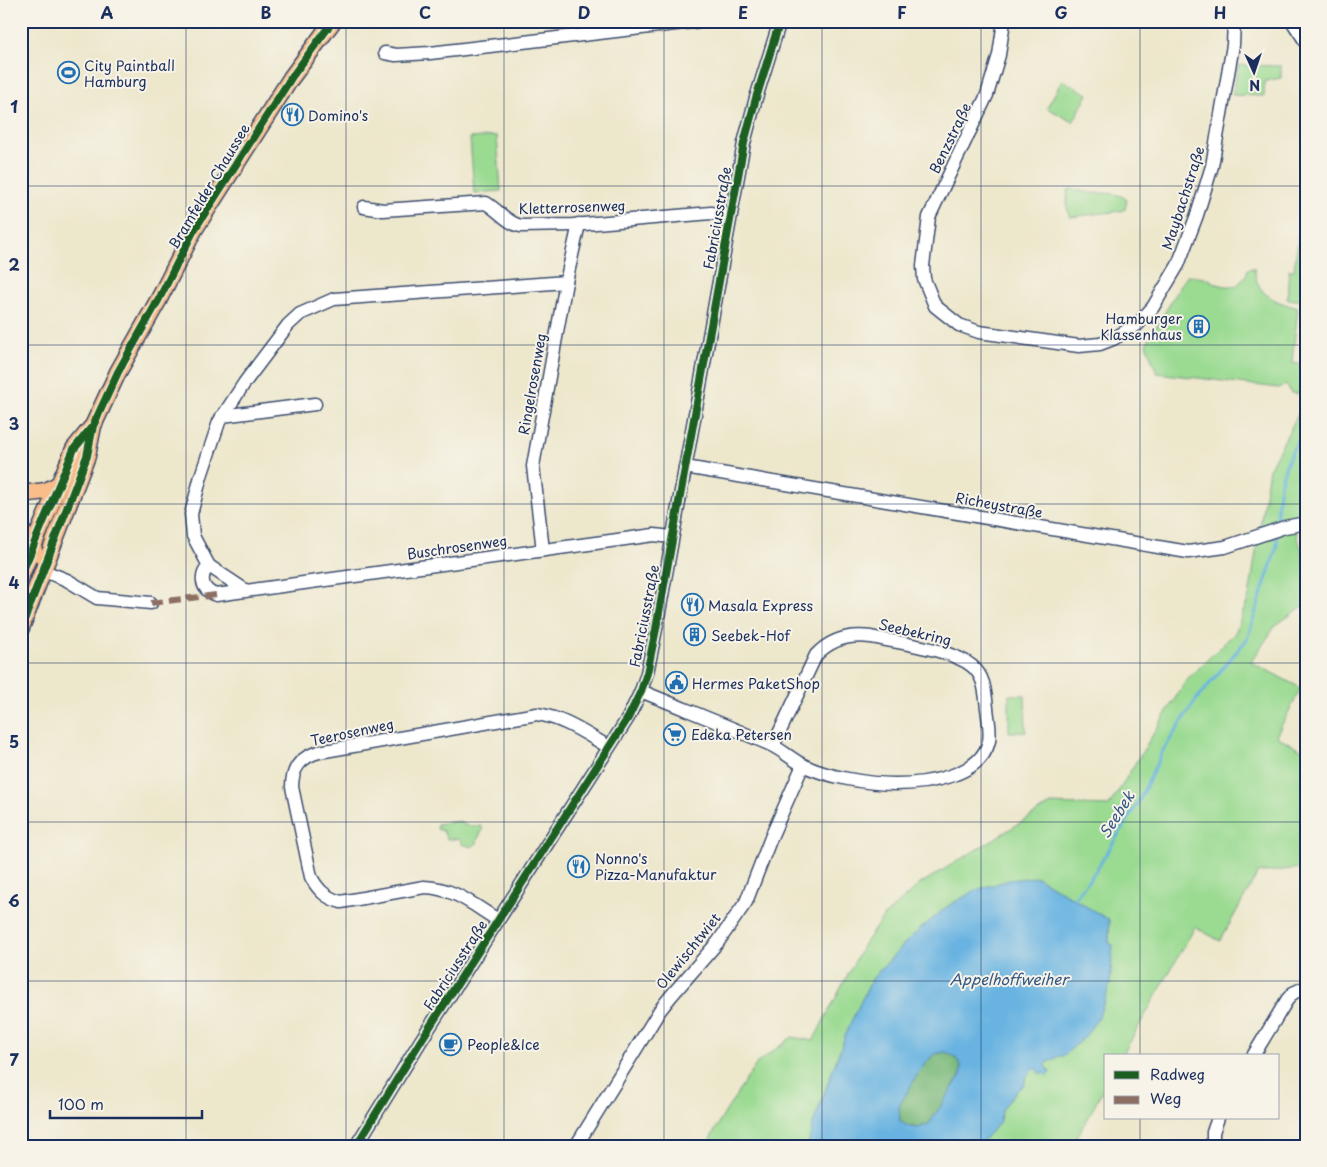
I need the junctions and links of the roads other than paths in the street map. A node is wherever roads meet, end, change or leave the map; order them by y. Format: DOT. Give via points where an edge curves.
graph roads {
  1 [pos="333,21"];
  2 [pos="701,21"];
  3 [pos="780,21"];
  4 [pos="1004,21"];
  5 [pos="1234,21"];
  6 [pos="1292,21"];
  7 [pos="627,26"];
  8 [pos="1306,42"];
  9 [pos="385,54"];
  10 [pos="364,206"];
  11 [pos="730,216"];
  12 [pos="579,224"];
  13 [pos="922,266"];
  14 [pos="566,282"];
  15 [pos="315,404"];
  16 [pos="222,416"];
  17 [pos="93,426"];
  18 [pos="685,466"];
  19 [pos="59,484"];
  20 [pos="21,494"];
  21 [pos="1306,524"];
  22 [pos="21,529"];
  23 [pos="672,537"];
  24 [pos="32,546"];
  25 [pos="543,550"];
  26 [pos="23,566"];
  27 [pos="209,566"];
  28 [pos="44,571"];
  29 [pos="246,590"];
  30 [pos="151,603"];
  31 [pos="21,628"];
  32 [pos="641,691"];
  33 [pos="773,746"];
  34 [pos="609,748"];
  35 [pos="803,765"];
  36 [pos="498,920"];
  37 [pos="1306,987"];
  38 [pos="1254,1054"];
  39 [pos="1217,1120"];
  40 [pos="356,1146"];
  41 [pos="576,1146"];
  42 [pos="1213,1146"];
  1 -- 17 [label="main road, Bramfelder Chaussee" via="291,78 194,230 118,372"];
  2 -- 7 [label="street"];
  3 -- 11 [label="street, Fabriciusstraße" via="749,123"];
  4 -- 13 [label="street, Benzstraße" via="987,95 929,217"];
  5 -- 13 [label="street, Maybachstraße" via="1234,45 1212,166 1197,216 1178,265 1153,307 1138,324 1100,344 1079,346 979,332 959,326 938,310 928,290"];
  6 -- 8 [label="street"];
  7 -- 9 [label="street" via="430,53"];
  10 -- 12 [label="street, Kletterrosenweg" via="383,210 486,203 513,225"];
  11 -- 12 [label="street, Kletterrosenweg" via="712,213"];
  11 -- 18 [label="street, Fabriciusstraße"];
  12 -- 14 [label="street, Ringelrosenweg"];
  14 -- 16 [label="street" via="334,299 300,314 288,325"];
  14 -- 25 [label="street, Ringelrosenweg" via="533,466"];
  15 -- 16 [label="street"];
  16 -- 27 [label="street" via="200,476 191,514 194,536"];
  17 -- 19 [label="main road, Bramfelder Chaussee" via="74,449"];
  17 -- 28 [label="main road, Bramfelder Chaussee" via="87,456"];
  18 -- 21 [label="street, Richeystraße" via="1188,552 1225,547"];
  18 -- 23 [label="street, Fabriciusstraße"];
  19 -- 20 [label="main road" via="46,491"];
  19 -- 24 [label="main road, Bramfelder Chaussee"];
  22 -- 24 [label="main road"];
  23 -- 25 [label="street, Buschrosenweg" via="654,535"];
  23 -- 32 [label="street, Fabriciusstraße" via="649,664"];
  24 -- 26 [label="main road, Bramfelder Chaussee"];
  24 -- 28 [label="main road"];
  25 -- 29 [label="street, Buschrosenweg"];
  26 -- 28 [label="main road"];
  27 -- 29 [label="street"];
  27 -- 29 [label="street, Buschrosenweg" via="202,578 208,591 216,595"];
  28 -- 30 [label="street" via="98,598"];
  28 -- 31 [label="main road, Bramfelder Chaussee"];
  32 -- 33 [label="street, Seebekring"];
  32 -- 34 [label="street, Fabriciusstraße"];
  33 -- 35 [label="street, Seebekring"];
  33 -- 35 [label="street, Seebekring" via="816,655 842,638 861,635 950,654 979,673 983,681 989,740 979,759 961,772 934,780 887,783 847,778"];
  34 -- 36 [label="street, Fabriciusstraße"];
  34 -- 36 [label="street, Teerosenweg" via="561,720 537,714 319,752 303,758 297,765 292,787 311,877 322,893 340,902 424,887 438,888 450,891"];
  35 -- 41 [label="street, Olewischtwiet" via="746,902 718,942 660,1010"];
  36 -- 40 [label="street, Fabriciusstraße"];
  37 -- 38 [label="street" via="1287,1000"];
  39 -- 42 [label="street"];
}
